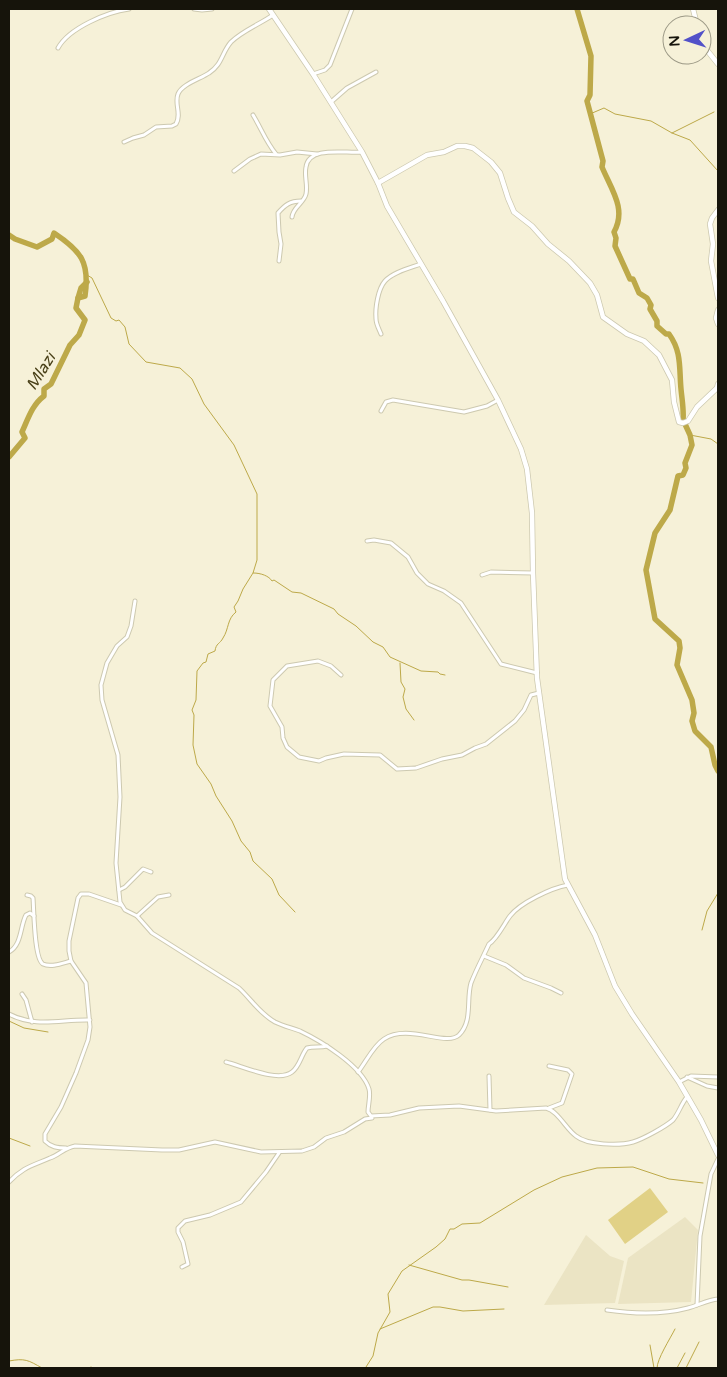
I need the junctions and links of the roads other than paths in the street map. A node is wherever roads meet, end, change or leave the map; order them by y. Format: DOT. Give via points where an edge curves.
graph roads {
  1 [pos="129,9"];
  2 [pos="194,9"];
  3 [pos="212,9"];
  4 [pos="269,9"];
  5 [pos="352,9"];
  6 [pos="273,14"];
  7 [pos="58,48"];
  8 [pos="376,72"];
  9 [pos="313,74"];
  10 [pos="331,102"];
  11 [pos="253,115"];
  12 [pos="124,142"];
  13 [pos="362,152"];
  14 [pos="276,154"];
  15 [pos="317,154"];
  16 [pos="234,171"];
  17 [pos="378,183"];
  18 [pos="302,201"];
  19 [pos="718,210"];
  20 [pos="292,216"];
  21 [pos="278,261"];
  22 [pos="421,264"];
  23 [pos="718,298"];
  24 [pos="718,310"];
  25 [pos="718,324"];
  26 [pos="381,334"];
  27 [pos="718,384"];
  28 [pos="498,400"];
  29 [pos="381,411"];
  30 [pos="367,541"];
  31 [pos="532,573"];
  32 [pos="482,575"];
  33 [pos="135,601"];
  34 [pos="537,673"];
  35 [pos="341,675"];
  36 [pos="539,693"];
  37 [pos="151,872"];
  38 [pos="568,884"];
  39 [pos="119,890"];
  40 [pos="27,895"];
  41 [pos="169,895"];
  42 [pos="121,905"];
  43 [pos="35,916"];
  44 [pos="137,916"];
  45 [pos="9,952"];
  46 [pos="484,956"];
  47 [pos="70,961"];
  48 [pos="561,993"];
  49 [pos="22,994"];
  50 [pos="9,1014"];
  51 [pos="90,1020"];
  52 [pos="32,1022"];
  53 [pos="327,1046"];
  54 [pos="226,1062"];
  55 [pos="549,1066"];
  56 [pos="358,1072"];
  57 [pos="489,1076"];
  58 [pos="687,1077"];
  59 [pos="718,1077"];
  60 [pos="679,1082"];
  61 [pos="718,1088"];
  62 [pos="687,1097"];
  63 [pos="548,1108"];
  64 [pos="490,1110"];
  65 [pos="375,1117"];
  66 [pos="66,1148"];
  67 [pos="280,1153"];
  68 [pos="718,1157"];
  69 [pos="9,1182"];
  70 [pos="182,1267"];
  71 [pos="698,1297"];
  72 [pos="718,1299"];
  73 [pos="707,1301"];
  74 [pos="697,1305"];
  75 [pos="607,1310"];
  1 -- 7 [label="street" via="80,27 62,40"];
  2 -- 3 [label="street"];
  4 -- 6 [label="street"];
  5 -- 9 [label="street" via="330,65"];
  6 -- 9 [label="street"];
  6 -- 12 [label="street" via="232,41 214,70 178,92 176,124 156,127"];
  8 -- 10 [label="street"];
  9 -- 10 [label="street"];
  10 -- 13 [label="street"];
  11 -- 14 [label="street"];
  13 -- 15 [label="street"];
  13 -- 17 [label="street"];
  14 -- 15 [label="street"];
  14 -- 16 [label="street" via="261,154"];
  15 -- 18 [label="street" via="306,166 306,192"];
  17 -- 22 [label="street" via="387,206"];
  17 -- 27 [label="street" via="427,155 458,146 473,148 500,173 514,212 590,283 603,317 627,334 644,341 659,355 672,380 679,422 688,421"];
  18 -- 20 [label="street"];
  18 -- 21 [label="street" via="292,201 278,213 282,238"];
  19 -- 23 [label="street" via="710,224 711,261"];
  22 -- 26 [label="street" via="392,276 382,285 376,319"];
  22 -- 28 [label="street"];
  24 -- 25 [label="street"];
  28 -- 29 [label="street" via="464,412 393,400 386,402"];
  28 -- 31 [label="street" via="527,469 532,513"];
  30 -- 34 [label="street" via="391,543 408,557 428,584 461,603 501,664"];
  31 -- 32 [label="street" via="491,572"];
  31 -- 34 [label="street"];
  33 -- 39 [label="street" via="127,637 107,663 101,685 102,700 118,755 120,797 116,863"];
  34 -- 36 [label="street"];
  35 -- 36 [label="street" via="318,661 287,666 273,680 269,701 271,709 282,727 287,747 298,757 319,761 344,754 380,755 397,769 416,768 442,758 462,755 488,743 522,714 531,695"];
  36 -- 38 [label="street"];
  37 -- 39 [label="street" via="143,869"];
  38 -- 46 [label="street" via="553,888 516,910 489,944"];
  38 -- 60 [label="street" via="595,935 620,994"];
  39 -- 42 [label="street"];
  40 -- 43 [label="street" via="33,898"];
  41 -- 44 [label="street" via="158,897"];
  42 -- 44 [label="street"];
  42 -- 47 [label="street" via="89,894 79,896 69,942"];
  43 -- 45 [label="street" via="26,915 16,946"];
  43 -- 47 [label="street" via="40,962 49,965"];
  44 -- 53 [label="street" via="152,933 238,988 262,1014"];
  46 -- 48 [label="street" via="524,978"];
  46 -- 56 [label="street" via="471,984 467,1018 460,1034 450,1039 413,1033 388,1036"];
  47 -- 51 [label="street" via="86,983"];
  49 -- 52 [label="street"];
  50 -- 52 [label="street"];
  51 -- 52 [label="street"];
  51 -- 66 [label="street" via="88,1040 76,1073 45,1134 49,1145"];
  53 -- 54 [label="street" via="307,1048 293,1072 278,1076"];
  53 -- 56 [label="street"];
  55 -- 63 [label="street" via="572,1074 562,1103"];
  56 -- 65 [label="street" via="368,1085 369,1114"];
  57 -- 64 [label="street"];
  58 -- 59 [label="street"];
  58 -- 60 [label="street"];
  58 -- 61 [label="street"];
  60 -- 62 [label="street"];
  62 -- 63 [label="street" via="669,1123 627,1143 581,1139"];
  62 -- 68 [label="street"];
  63 -- 64 [label="street"];
  64 -- 65 [label="street" via="458,1106 419,1108"];
  65 -- 67 [label="street" via="311,1148"];
  66 -- 67 [label="street" via="179,1150 215,1142"];
  66 -- 69 [label="street" via="21,1171"];
  67 -- 70 [label="street" via="240,1202 180,1224 178,1232 188,1264"];
  68 -- 71 [label="street" via="700,1236"];
  71 -- 73 [label="street"];
  71 -- 74 [label="street"];
  72 -- 73 [label="street"];
  73 -- 74 [label="street"];
  74 -- 75 [label="street" via="636,1314"];
}
